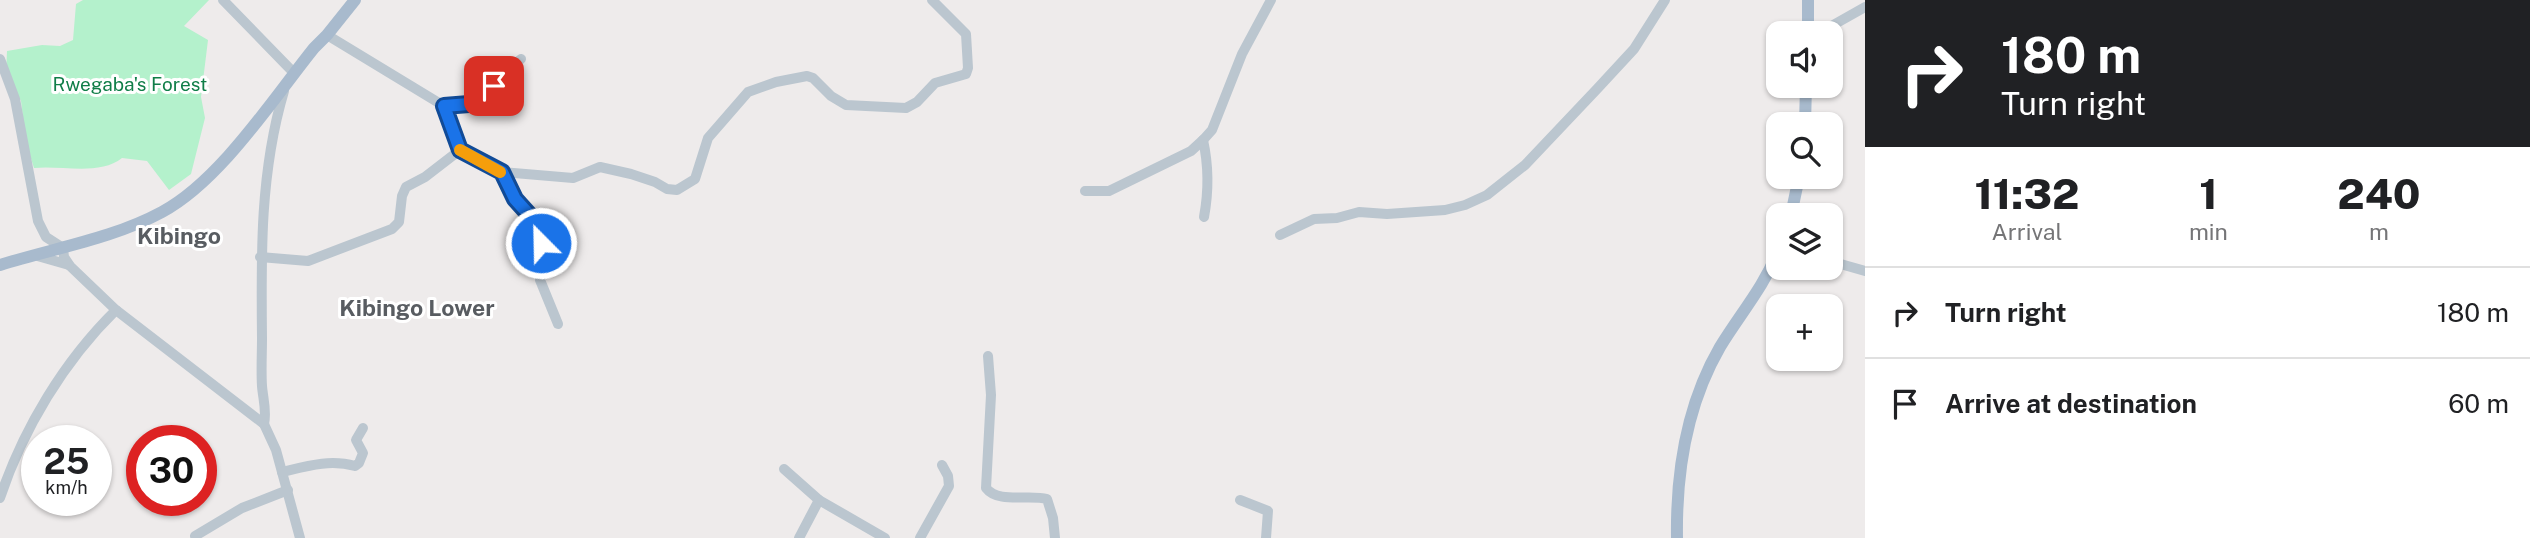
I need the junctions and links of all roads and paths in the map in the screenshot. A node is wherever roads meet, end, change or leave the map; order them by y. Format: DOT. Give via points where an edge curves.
graph roads {
  1 [pos="223,0"];
  2 [pos="355,0"];
  3 [pos="932,0"];
  4 [pos="1271,0"];
  5 [pos="1665,0"];
  6 [pos="1808,0"];
  7 [pos="1865,7"];
  8 [pos="1808,21"];
  9 [pos="1840,21"];
  10 [pos="327,35"];
  11 [pos="0,59"];
  12 [pos="521,59"];
  13 [pos="290,78"];
  14 [pos="444,106"];
  15 [pos="1203,141"];
  16 [pos="460,150"];
  17 [pos="502,172"];
  18 [pos="1085,191"];
  19 [pos="1204,217"];
  20 [pos="1280,234"];
  21 [pos="63,248"];
  22 [pos="34,256"];
  23 [pos="260,257"];
  24 [pos="0,265"];
  25 [pos="1843,265"];
  26 [pos="70,266"];
  27 [pos="1865,271"];
  28 [pos="1766,278"];
  29 [pos="116,310"];
  30 [pos="558,324"];
  31 [pos="988,356"];
  32 [pos="264,424"];
  33 [pos="362,428"];
  34 [pos="942,465"];
  35 [pos="784,469"];
  36 [pos="282,472"];
  37 [pos="288,490"];
  38 [pos="0,498"];
  39 [pos="819,500"];
  40 [pos="1240,500"];
  41 [pos="195,536"];
  42 [pos="300,538"];
  43 [pos="799,538"];
  44 [pos="885,538"];
  45 [pos="920,538"];
  46 [pos="1055,538"];
  47 [pos="1266,538"];
  48 [pos="1677,538"];
  1 -- 13 [label="street"];
  2 -- 10 [label="main road"];
  3 -- 17 [label="street" via="966,34 968,71 935,83 912,106 846,105 813,78 799,76 748,92 708,138 695,179 677,190 600,167 573,178"];
  4 -- 15 [label="street"];
  5 -- 20 [label="street" via="1634,49 1525,165 1487,195 1445,210 1359,212 1314,219"];
  6 -- 8 [label="main road"];
  7 -- 9 [label="street"];
  10 -- 13 [label="main road"];
  10 -- 14 [label="street"];
  11 -- 21 [label="street" via="15,99 38,220 46,237"];
  12 -- 14 [label="street" via="478,98 465,105"];
  13 -- 21 [label="main road" via="230,153 187,196 136,225"];
  13 -- 23 [label="street" via="269,155"];
  14 -- 16 [label="street"];
  15 -- 18 [label="street" via="1109,191"];
  15 -- 19 [label="street" via="1209,166"];
  16 -- 17 [label="street"];
  16 -- 23 [label="street" via="406,187 399,222 392,229 309,261"];
  17 -- 30 [label="street" via="539,232 540,280"];
  21 -- 22 [label="main road"];
  21 -- 26 [label="street"];
  22 -- 24 [label="main road"];
  22 -- 26 [label="street"];
  23 -- 32 [label="street"];
  25 -- 27 [label="street"];
  26 -- 29 [label="street"];
  28 -- 48 [label="main road" via="1718,351 1697,400 1679,471"];
  29 -- 32 [label="street"];
  29 -- 38 [label="street" via="84,344 51,392"];
  31 -- 46 [label="street" via="991,395 986,488 992,494 1047,499"];
  32 -- 36 [label="street"];
  33 -- 36 [label="street" via="356,440 363,453 355,466 321,463"];
  34 -- 45 [label="street" via="948,486"];
  35 -- 39 [label="street"];
  36 -- 37 [label="street"];
  37 -- 41 [label="street" via="242,508"];
  37 -- 42 [label="street"];
  39 -- 43 [label="street"];
  39 -- 44 [label="street"];
  40 -- 47 [label="street" via="1268,511"];
}
